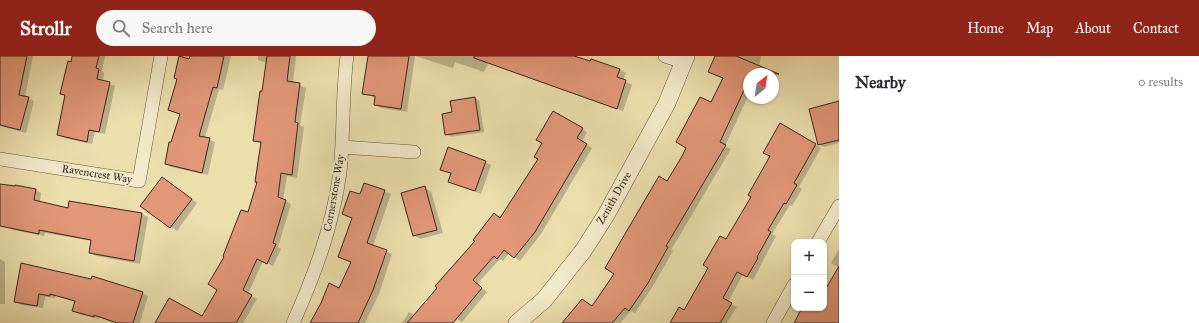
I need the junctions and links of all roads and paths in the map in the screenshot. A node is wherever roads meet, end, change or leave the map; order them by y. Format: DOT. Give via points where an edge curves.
graph roads {
  1 [pos="161,56"];
  2 [pos="347,56"];
  3 [pos="665,56"];
  4 [pos="685,59"];
  5 [pos="342,147"];
  6 [pos="414,152"];
  7 [pos="0,159"];
  8 [pos="839,206"];
  9 [pos="820,239"];
  10 [pos="791,290"];
  11 [pos="293,323"];
  12 [pos="517,323"];
  13 [pos="773,323"];
  1 -- 7 [label="street, Ravencrest Way" via="139,181"];
  2 -- 5 [label="street, Cornerstone Way"];
  3 -- 4 [label="street"];
  4 -- 12 [label="street, Zenith Drive" via="667,103 606,215 583,251 544,300"];
  5 -- 6 [label="street"];
  5 -- 11 [label="street, Cornerstone Way" via="334,204 323,250"];
  8 -- 9 [label="street"];
  10 -- 13 [label="street"];
}
